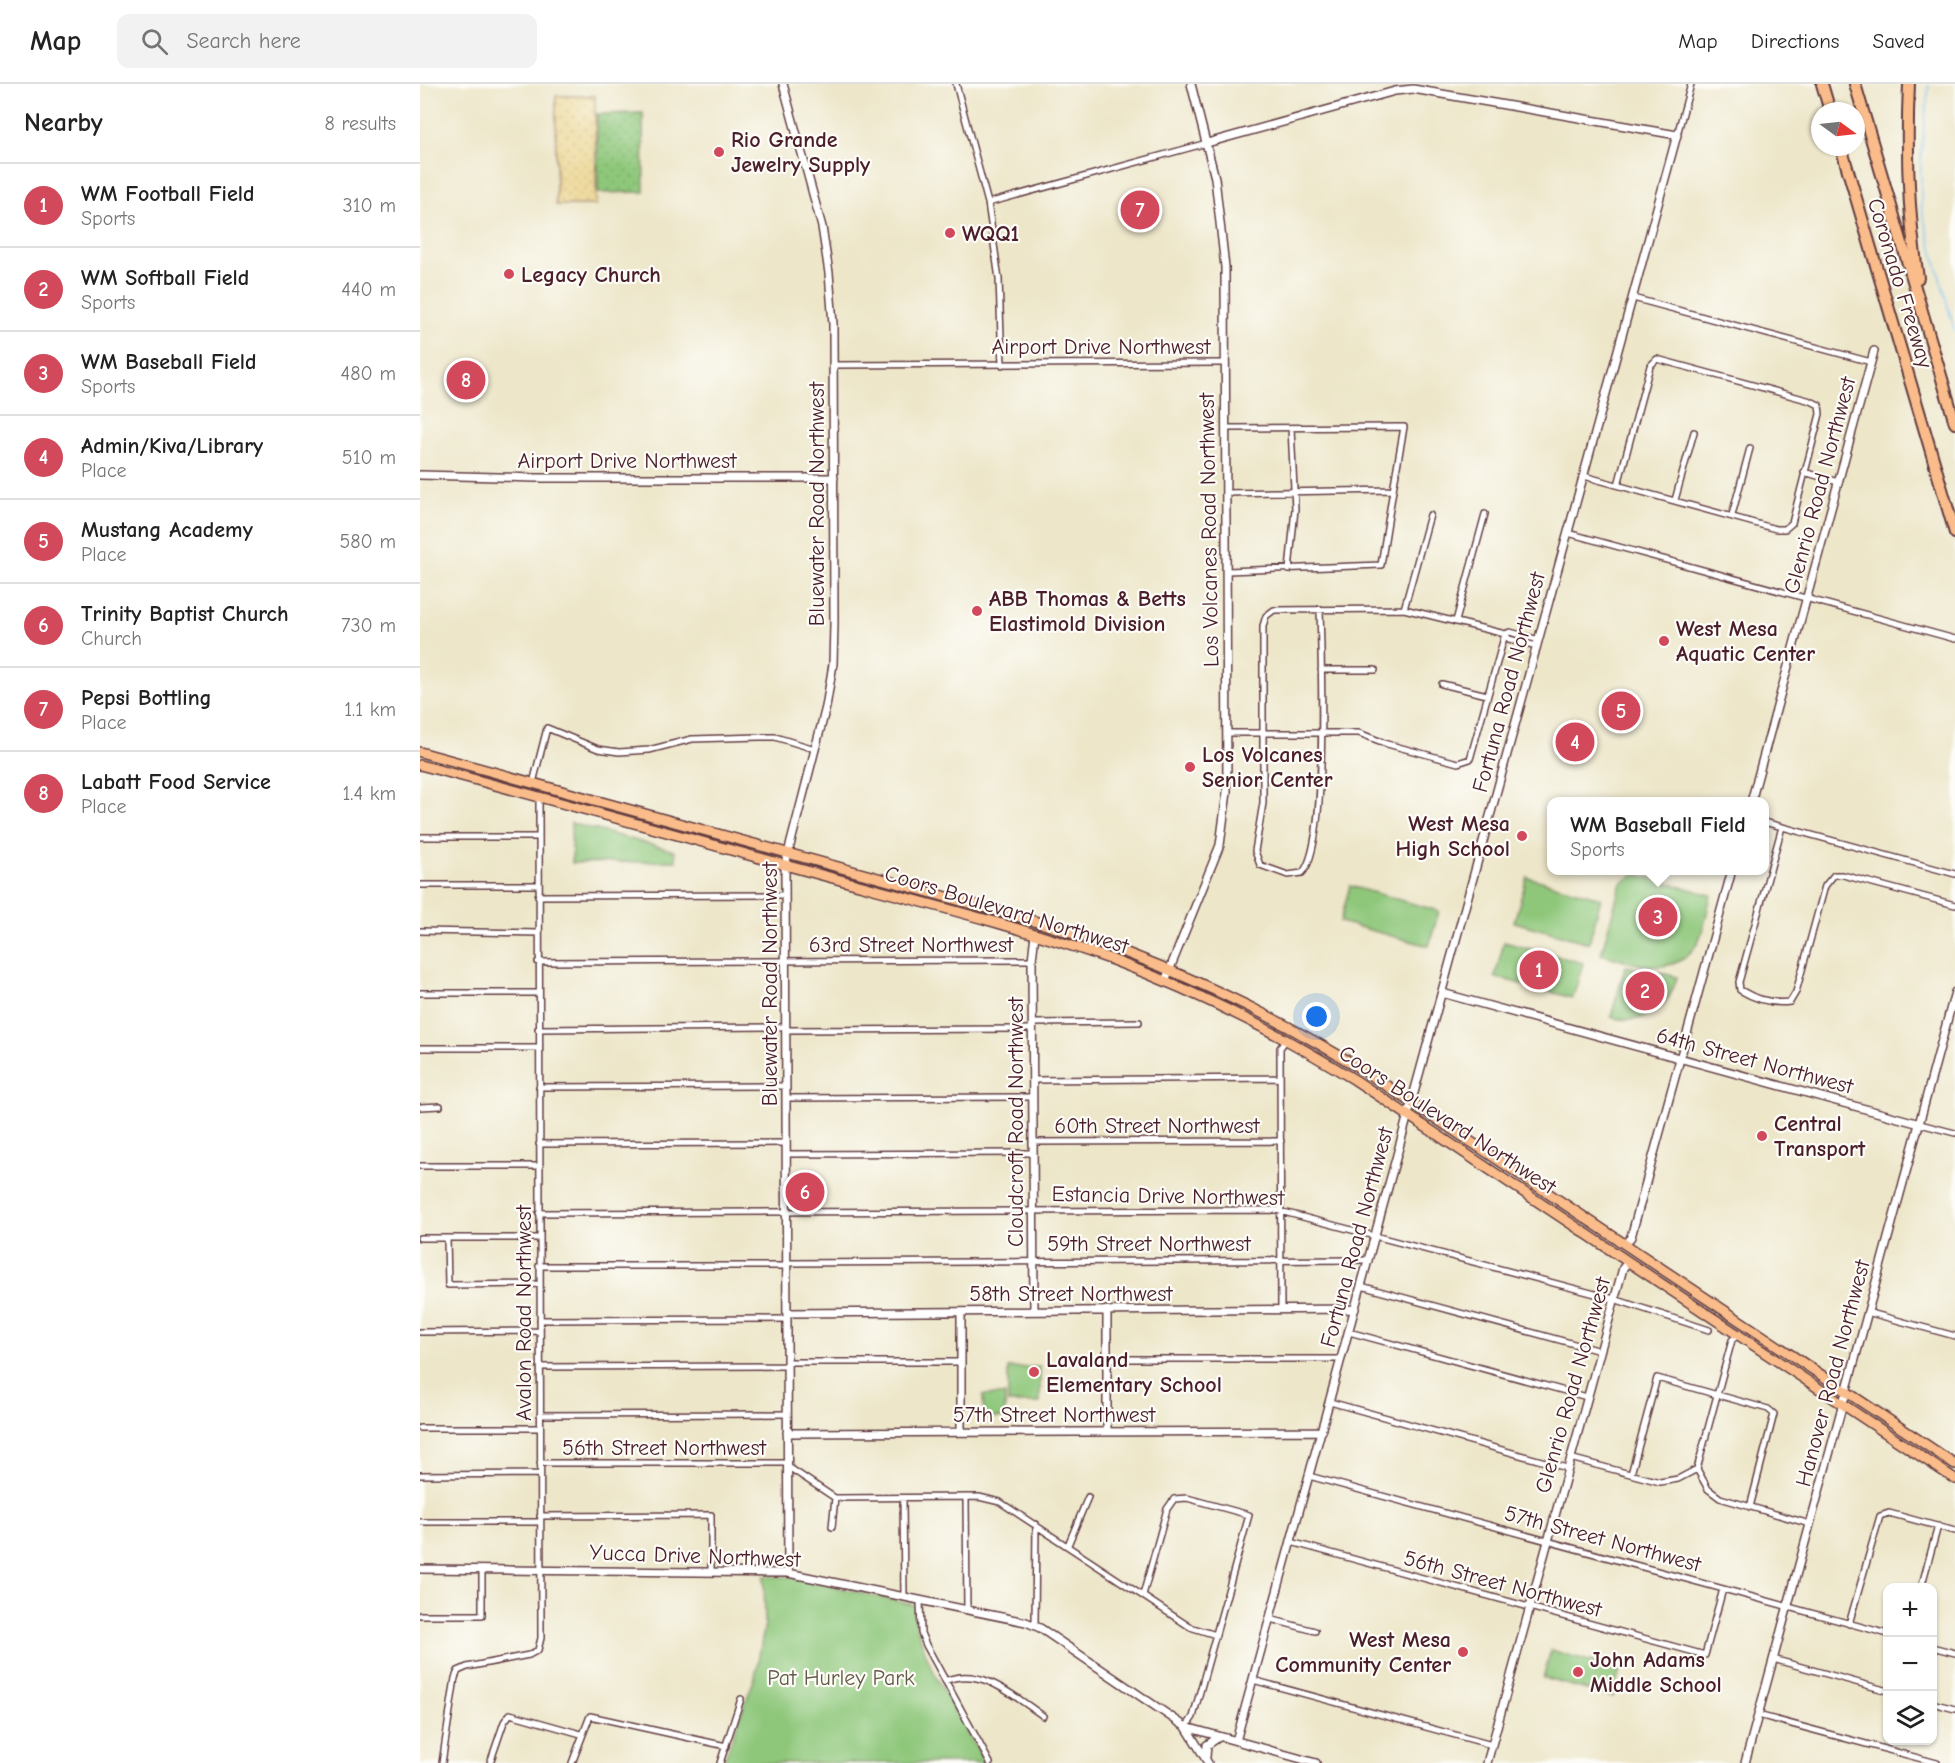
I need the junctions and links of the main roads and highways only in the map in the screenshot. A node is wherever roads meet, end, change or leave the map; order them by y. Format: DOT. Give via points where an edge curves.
graph roads {
  1 [pos="1822,84"];
  2 [pos="1855,84"];
  3 [pos="1909,84"];
  4 [pos="1827,102"];
  5 [pos="1843,156"];
  6 [pos="1925,323"];
  7 [pos="1955,423"];
  8 [pos="1955,533"];
  9 [pos="420,752"];
  10 [pos="420,765"];
  11 [pos="533,783"];
  12 [pos="491,784"];
  13 [pos="539,798"];
  14 [pos="585,798"];
  15 [pos="1034,921"];
  16 [pos="992,922"];
  17 [pos="1073,933"];
  18 [pos="1035,934"];
  19 [pos="1226,1008"];
  20 [pos="1267,1016"];
  21 [pos="1287,1039"];
  22 [pos="1322,1045"];
  23 [pos="1586,1233"];
  24 [pos="1625,1244"];
  25 [pos="1629,1262"];
  26 [pos="1663,1270"];
  27 [pos="1738,1335"];
  28 [pos="1781,1349"];
  29 [pos="1955,1464"];
  30 [pos="1955,1479"];
  1 -- 4 [label="highway"];
  2 -- 6 [label="highway, Coronado Freeway"];
  3 -- 6 [label="highway" via="1907,176"];
  5 -- 8 [label="highway, Coronado Freeway"];
  6 -- 7 [label="highway, Coronado Freeway"];
  9 -- 11 [label="main road, Coors Boulevard Northwest"];
  10 -- 12 [label="main road, Coors Boulevard Northwest"];
  11 -- 12 [label="main road" via="522,787 500,781"];
  11 -- 14 [label="main road, Coors Boulevard Northwest"];
  12 -- 13 [label="main road, Coors Boulevard Northwest"];
  13 -- 14 [label="main road" via="552,794"];
  13 -- 16 [label="main road, Coors Boulevard Northwest"];
  14 -- 15 [label="main road, Coors Boulevard Northwest"];
  15 -- 16 [label="main road" via="1021,923 1000,918"];
  15 -- 17 [label="main road, Coors Boulevard Northwest"];
  16 -- 18 [label="main road, Coors Boulevard Northwest"];
  17 -- 18 [label="main road" via="1066,937 1043,931"];
  17 -- 20 [label="main road, Coors Boulevard Northwest" via="1169,969"];
  18 -- 19 [label="main road, Coors Boulevard Northwest" via="1165,981"];
  19 -- 20 [label="main road" via="1258,1018"];
  19 -- 21 [label="main road, Coors Boulevard Northwest"];
  20 -- 22 [label="main road, Coors Boulevard Northwest"];
  21 -- 22 [label="main road" via="1295,1037 1315,1047"];
  21 -- 23 [label="main road, Coors Boulevard Northwest"];
  22 -- 24 [label="main road, Coors Boulevard Northwest"];
  23 -- 24 [label="main road" via="1596,1233 1614,1245"];
  23 -- 25 [label="main road, Coors Boulevard Northwest"];
  24 -- 26 [label="main road, Coors Boulevard Northwest"];
  25 -- 26 [label="main road" via="1639,1261 1651,1269"];
  25 -- 27 [label="main road, Coors Boulevard Northwest"];
  26 -- 28 [label="main road, Coors Boulevard Northwest"];
  27 -- 28 [label="main road" via="1745,1333 1772,1349"];
  27 -- 30 [label="main road, Coors Boulevard Northwest"];
  28 -- 29 [label="main road, Coors Boulevard Northwest"];
}
